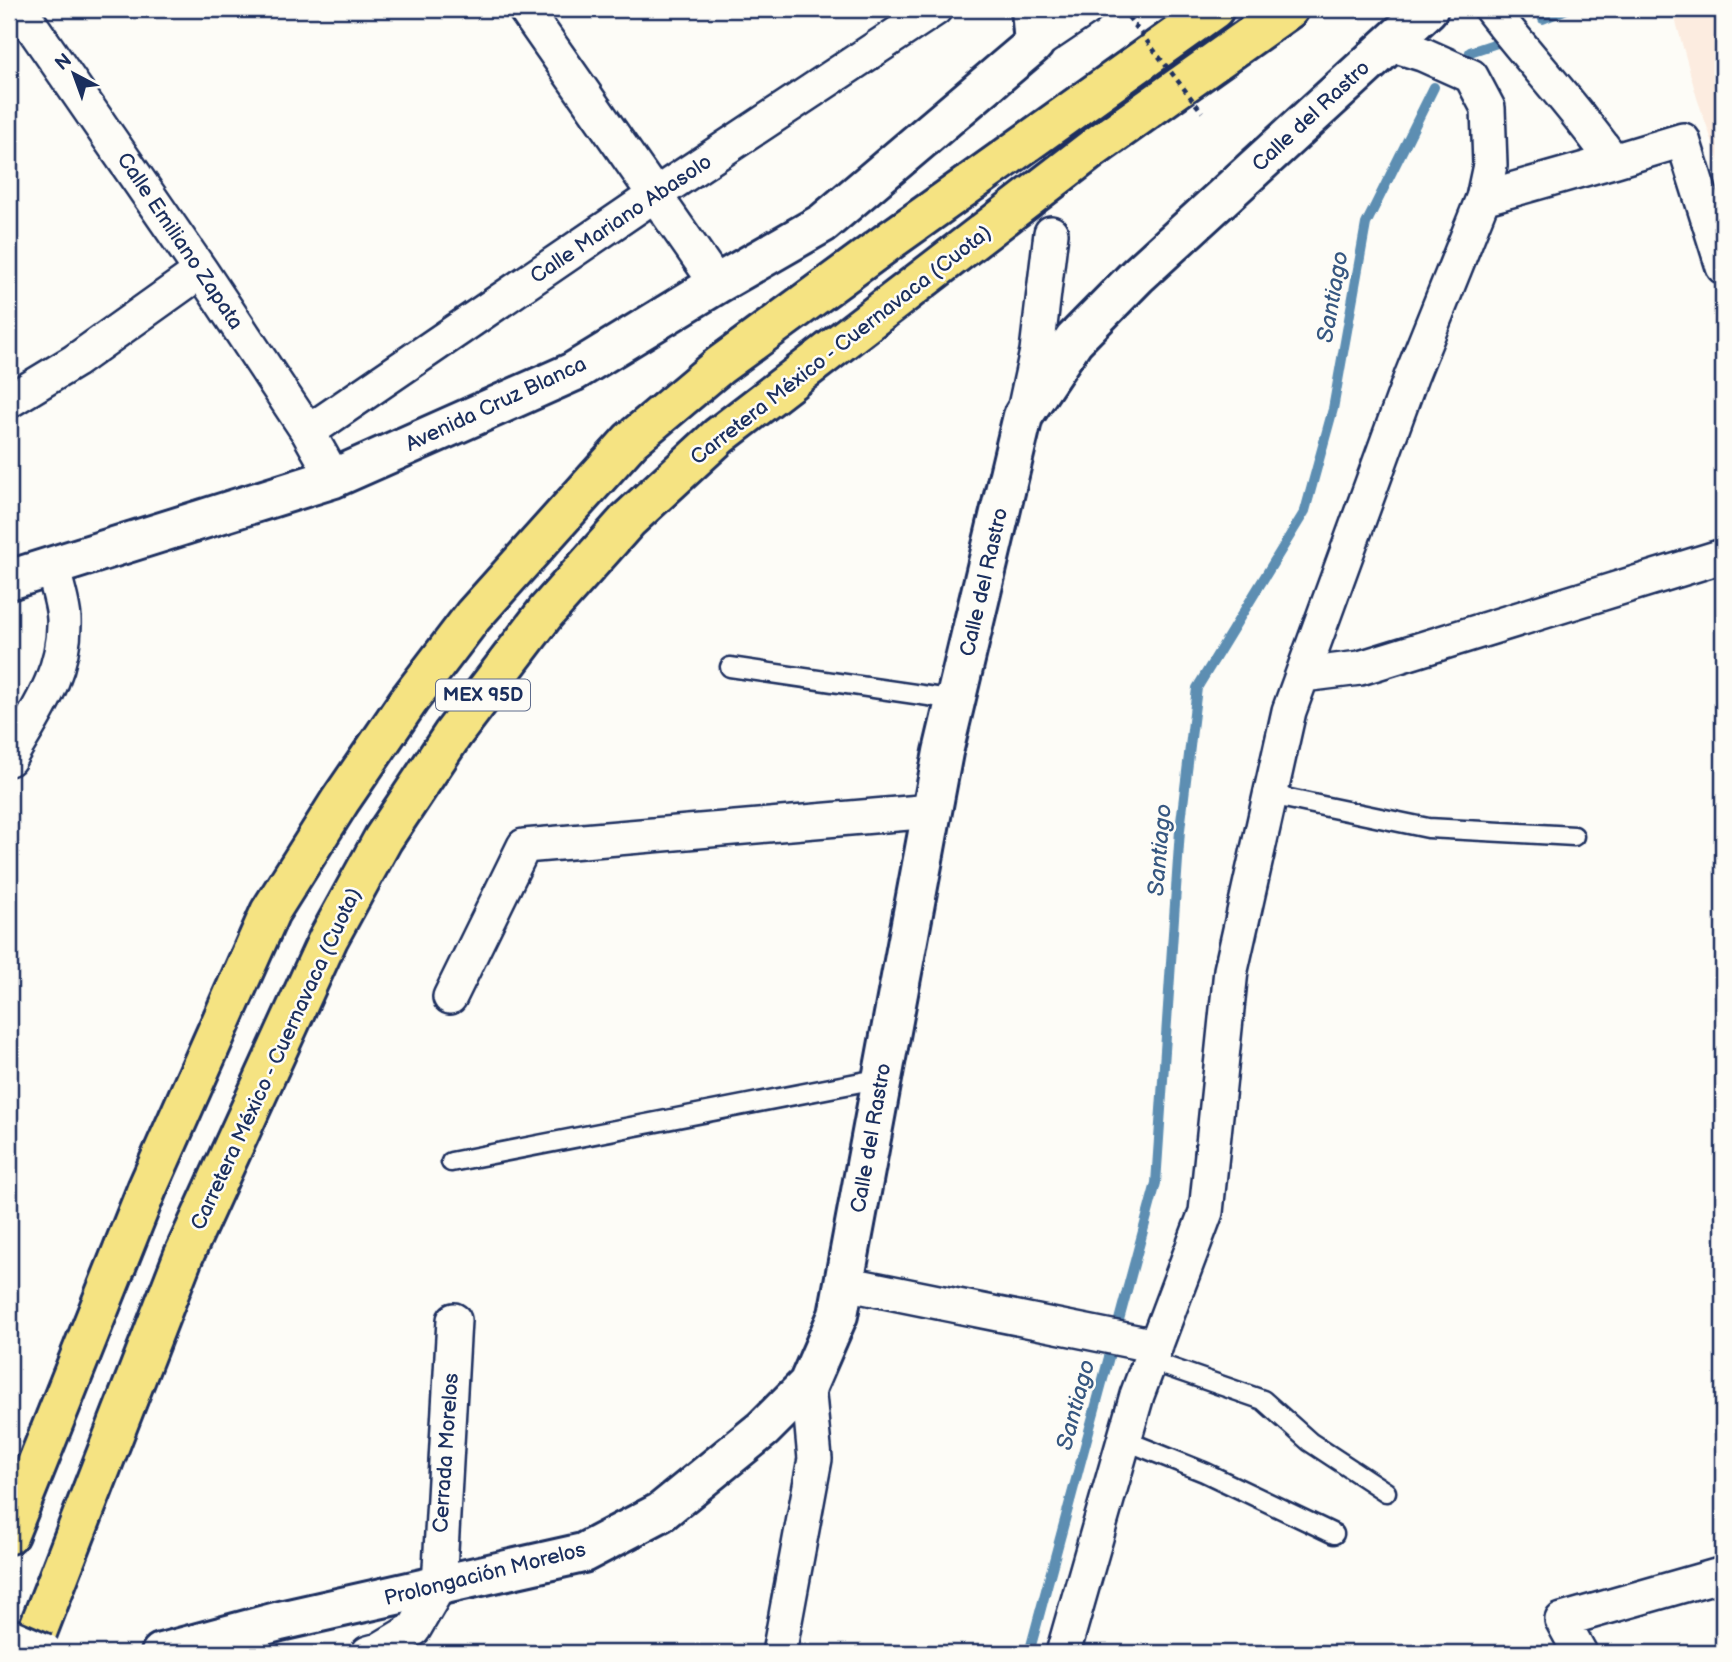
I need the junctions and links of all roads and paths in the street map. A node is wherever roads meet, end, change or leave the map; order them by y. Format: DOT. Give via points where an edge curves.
graph roads {
  1 [pos="20,9"];
  2 [pos="525,9"];
  3 [pos="935,9"];
  4 [pos="1086,9"];
  5 [pos="1122,9"];
  6 [pos="1214,9"];
  7 [pos="1289,9"];
  8 [pos="1428,9"];
  9 [pos="1492,9"];
  10 [pos="1033,27"];
  11 [pos="1390,44"];
  12 [pos="1202,112"];
  13 [pos="1613,161"];
  14 [pos="656,194"];
  15 [pos="1483,198"];
  16 [pos="1051,233"];
  17 [pos="1723,267"];
  18 [pos="201,271"];
  19 [pos="717,284"];
  20 [pos="9,401"];
  21 [pos="1023,416"];
  22 [pos="308,432"];
  23 [pos="334,478"];
  24 [pos="1723,556"];
  25 [pos="52,566"];
  26 [pos="9,580"];
  27 [pos="730,667"];
  28 [pos="1303,675"];
  29 [pos="956,700"];
  30 [pos="9,758"];
  31 [pos="1270,795"];
  32 [pos="932,811"];
  33 [pos="1574,836"];
  34 [pos="450,997"];
  35 [pos="882,1078"];
  36 [pos="451,1161"];
  37 [pos="841,1299"];
  38 [pos="454,1320"];
  39 [pos="1151,1350"];
  40 [pos="808,1384"];
  41 [pos="1124,1440"];
  42 [pos="1386,1492"];
  43 [pos="9,1534"];
  44 [pos="1334,1534"];
  45 [pos="1723,1574"];
  46 [pos="439,1586"];
  47 [pos="9,1638"];
  48 [pos="29,1653"];
  49 [pos="44,1653"];
  50 [pos="161,1653"];
  51 [pos="368,1653"];
  52 [pos="779,1653"];
  53 [pos="1063,1653"];
  54 [pos="1580,1653"];
  1 -- 18 [label="street, Calle Emiliano Zapata"];
  2 -- 14 [label="street"];
  3 -- 14 [label="street, Calle Mariano Abasolo"];
  4 -- 10 [label="street"];
  5 -- 12 [label="path, bridge"];
  6 -- 43 [label="highway, MEX 95D" via="719,366 631,440 473,616 340,801 270,912 147,1189"];
  7 -- 48 [label="highway, Carretera México - Cuernavaca (Cuota) / MEX 95D" via="1092,149 719,436 628,520 546,612 453,734 383,839 328,939 183,1257"];
  8 -- 11 [label="main road, Calle del Rastro"];
  9 -- 13 [label="street"];
  10 -- 19 [label="main road, Avenida Cruz Blanca" via="824,223"];
  11 -- 15 [label="street" via="1471,76 1488,108 1490,165"];
  11 -- 21 [label="main road, Calle del Rastro" via="1101,312 1074,340"];
  13 -- 15 [label="street"];
  13 -- 17 [label="street" via="1683,140"];
  14 -- 19 [label="street"];
  14 -- 22 [label="street, Calle Mariano Abasolo"];
  15 -- 28 [label="street" via="1411,377"];
  16 -- 21 [label="street" via="1037,351"];
  18 -- 20 [label="street"];
  18 -- 22 [label="street, Calle Emiliano Zapata"];
  19 -- 23 [label="main road, Avenida Cruz Blanca" via="573,372"];
  21 -- 29 [label="main road, Calle del Rastro"];
  22 -- 23 [label="street, Calle Emiliano Zapata"];
  23 -- 25 [label="main road, Avenida Cruz Blanca"];
  24 -- 28 [label="street" via="1360,668"];
  25 -- 26 [label="main road, Avenida Cruz Blanca"];
  25 -- 30 [label="street" via="64,617 62,656 51,688"];
  27 -- 29 [label="lane"];
  28 -- 31 [label="street" via="1289,710"];
  29 -- 32 [label="main road, Calle del Rastro"];
  31 -- 33 [label="lane" via="1428,828"];
  31 -- 39 [label="street" via="1231,970 1206,1212"];
  32 -- 34 [label="street" via="524,846"];
  32 -- 35 [label="main road, Calle del Rastro"];
  35 -- 36 [label="lane"];
  35 -- 37 [label="main road, Calle del Rastro"];
  37 -- 39 [label="street" via="1098,1334"];
  37 -- 40 [label="main road, Prolongación Morelos"];
  38 -- 46 [label="street, Cerrada Morelos"];
  39 -- 41 [label="street"];
  39 -- 42 [label="lane" via="1264,1400 1310,1442"];
  40 -- 46 [label="main road, Prolongación Morelos" via="763,1429 661,1512 583,1553"];
  40 -- 52 [label="street" via="815,1459"];
  41 -- 44 [label="lane"];
  41 -- 53 [label="street"];
  45 -- 54 [label="street" via="1562,1620"];
  46 -- 50 [label="main road, Prolongación Morelos"];
  46 -- 51 [label="street" via="414,1629"];
  47 -- 49 [label="main road, bridge"];
}
